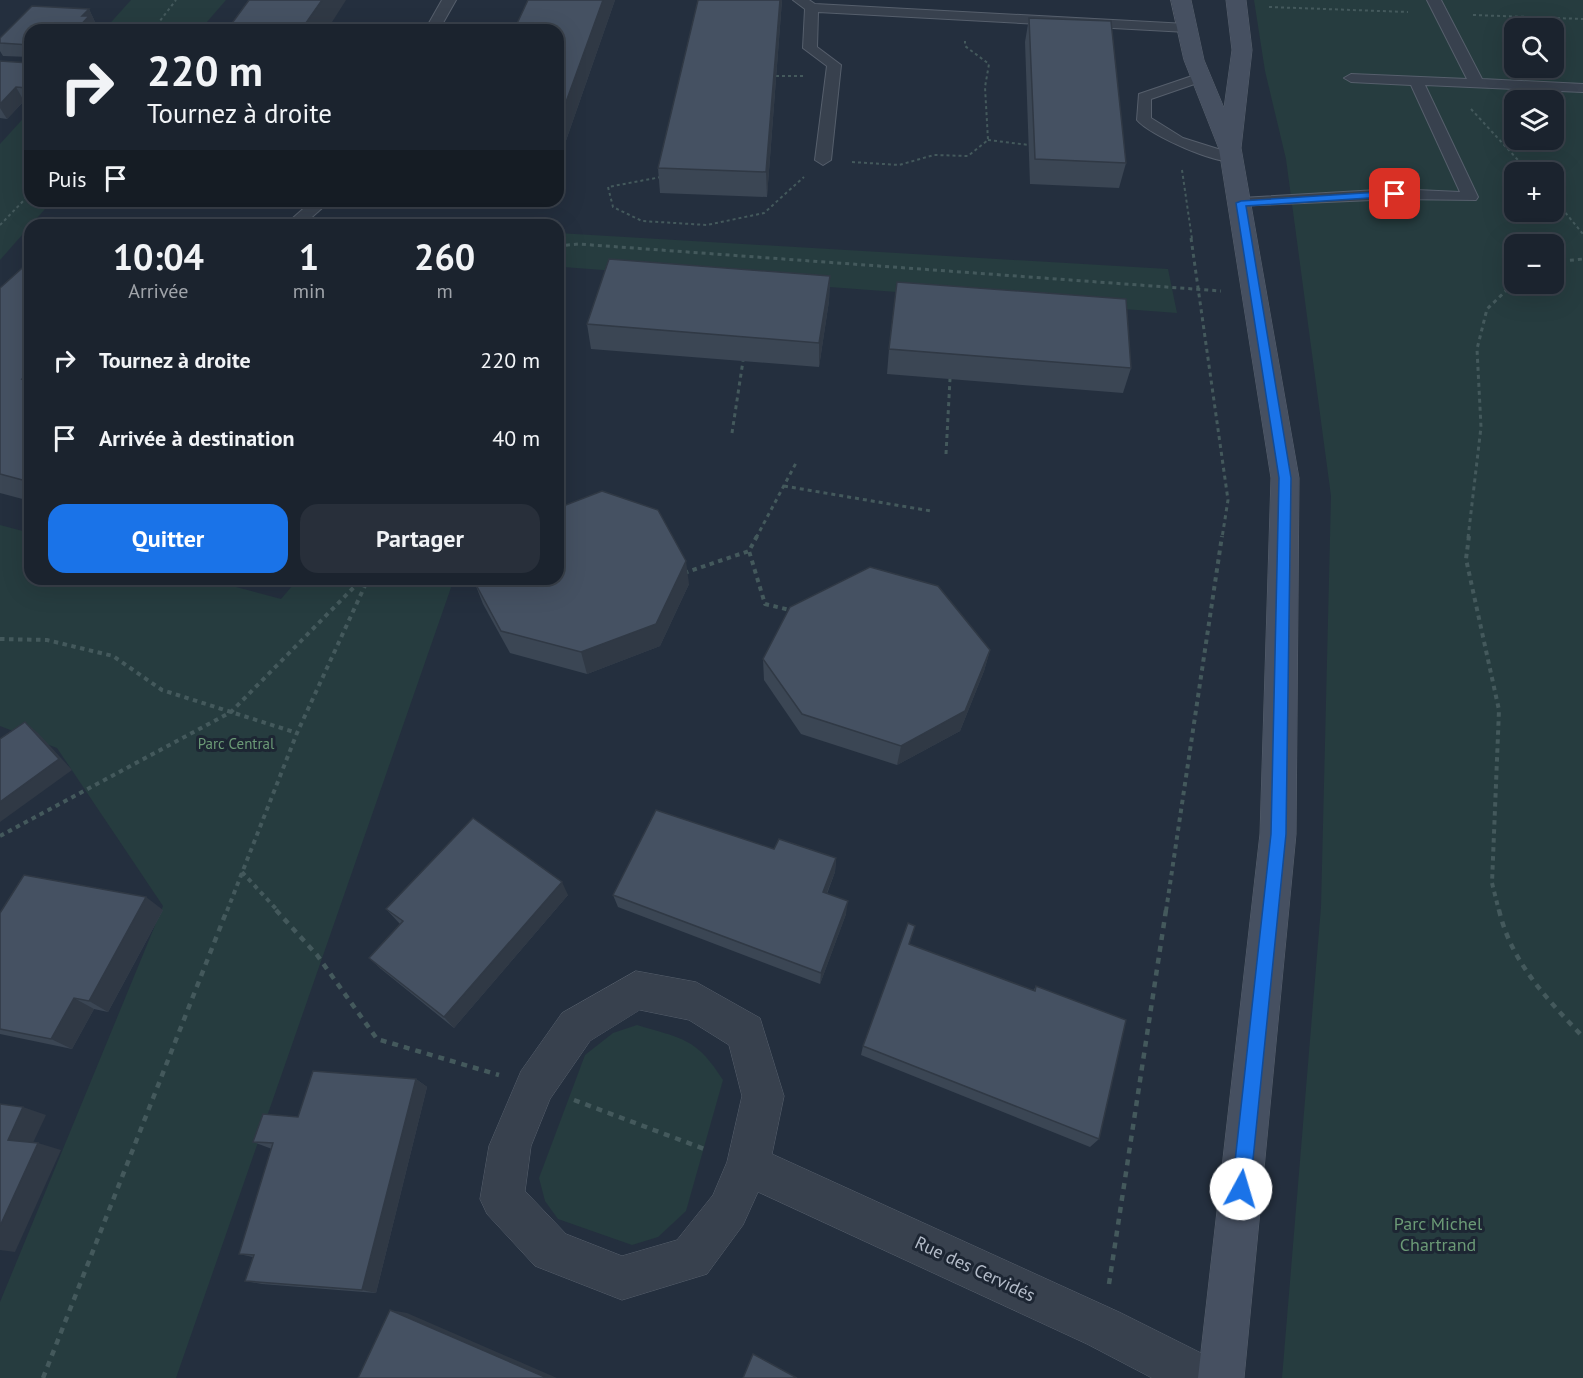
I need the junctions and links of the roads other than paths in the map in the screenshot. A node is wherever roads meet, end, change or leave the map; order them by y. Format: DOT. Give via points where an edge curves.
graph roads {
  1 [pos="448,0"];
  2 [pos="1180,0"];
  3 [pos="1236,0"];
  4 [pos="1434,0"];
  5 [pos="806,4"];
  6 [pos="435,24"];
  7 [pos="1187,28"];
  8 [pos="1201,77"];
  9 [pos="1351,78"];
  10 [pos="1416,81"];
  11 [pos="1477,84"];
  12 [pos="1583,88"];
  13 [pos="1231,153"];
  14 [pos="823,159"];
  15 [pos="1241,203"];
  16 [pos="315,207"];
  17 [pos="300,219"];
  18 [pos="748,1165"];
  19 [pos="1200,1378"];
  20 [pos="1221,1378"];
  1 -- 6 [label="lane"];
  2 -- 7 [label="main road"];
  3 -- 13 [label="main road" via="1242,50"];
  4 -- 11 [label="lane"];
  5 -- 7 [label="lane" via="964,17"];
  5 -- 14 [label="lane" via="810,48 834,65"];
  7 -- 8 [label="main road"];
  8 -- 13 [label="main road"];
  8 -- 13 [label="lane" via="1144,97 1144,120 1178,141"];
  9 -- 10 [label="lane"];
  10 -- 11 [label="lane"];
  10 -- 15 [label="lane" via="1470,197 1395,194"];
  11 -- 12 [label="lane"];
  13 -- 15 [label="main road"];
  15 -- 20 [label="main road" via="1285,478 1278,834"];
  16 -- 17 [label="lane"];
  18 -- 18 [label="street" via="728,1210 691,1258 622,1278 551,1250 502,1199 510,1146 535,1085 576,1027 636,990 696,1002 746,1032 763,1096"];
  18 -- 19 [label="street, Rue des Cervidés" via="1103,1328"];
}
